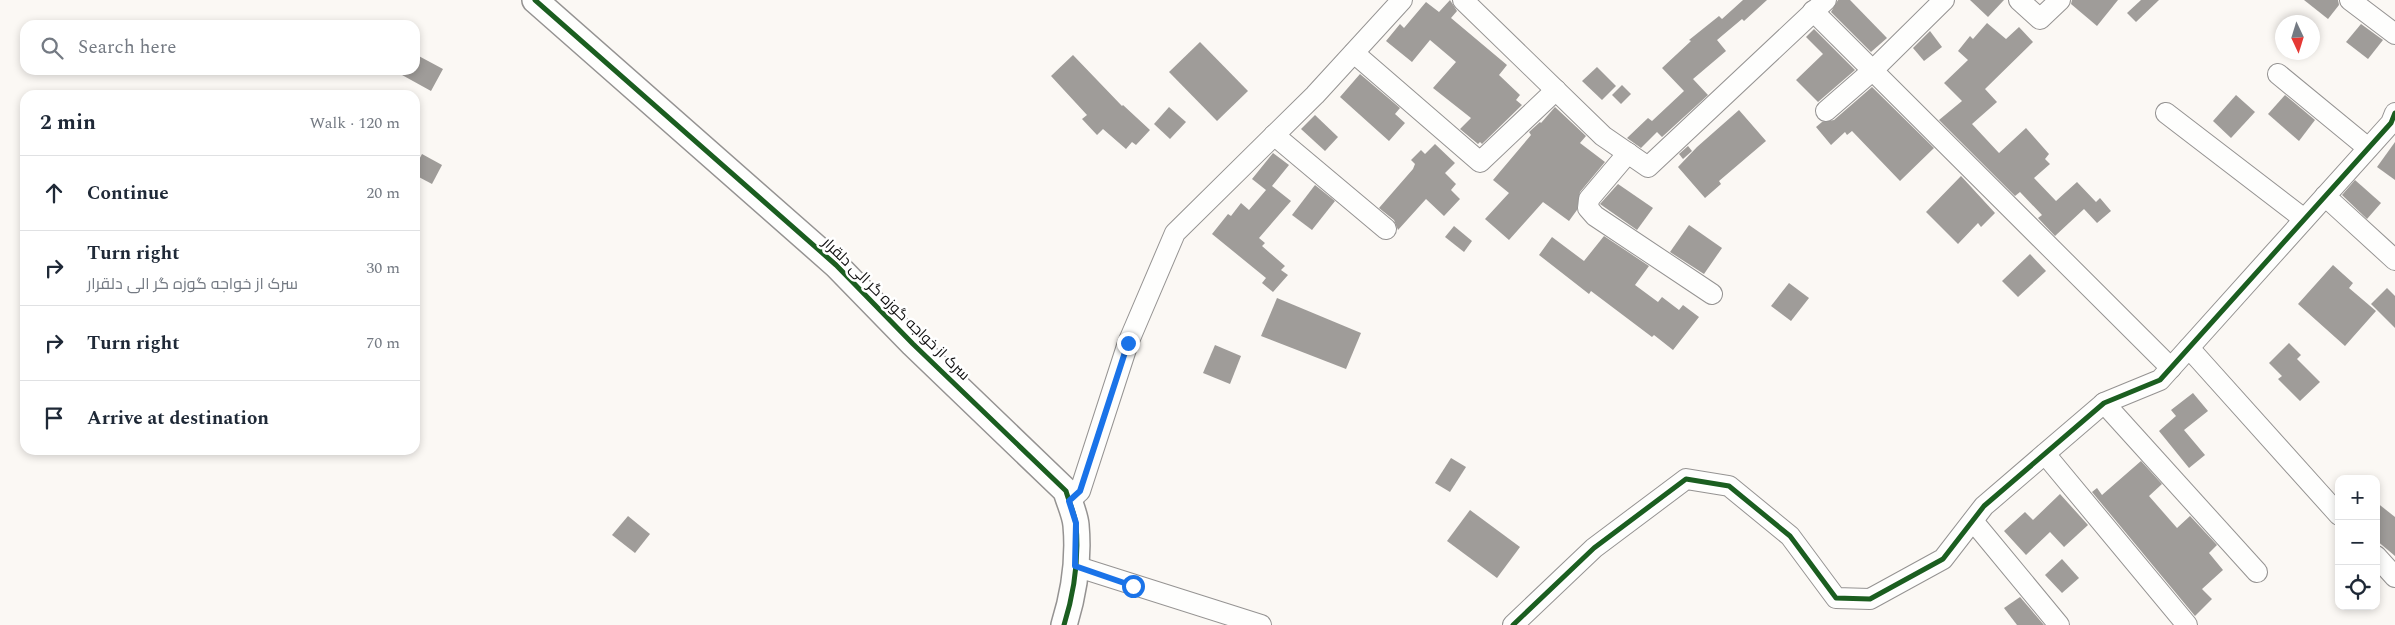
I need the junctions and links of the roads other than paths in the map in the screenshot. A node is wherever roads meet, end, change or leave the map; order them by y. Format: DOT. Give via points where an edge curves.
graph roads {
  1 [pos="535,0"];
  2 [pos="1402,0"];
  3 [pos="1464,0"];
  4 [pos="1944,0"];
  5 [pos="2019,0"];
  6 [pos="2060,0"];
  7 [pos="2350,0"];
  8 [pos="1819,6"];
  9 [pos="2395,34"];
  10 [pos="1354,54"];
  11 [pos="1872,71"];
  12 [pos="2278,74"];
  13 [pos="1556,90"];
  14 [pos="1826,111"];
  15 [pos="2166,113"];
  16 [pos="2395,113"];
  17 [pos="1274,136"];
  18 [pos="2368,148"];
  19 [pos="1628,153"];
  20 [pos="2325,196"];
  21 [pos="2304,219"];
  22 [pos="1386,229"];
  23 [pos="2395,260"];
  24 [pos="1712,294"];
  25 [pos="2189,348"];
  26 [pos="2171,368"];
  27 [pos="2104,404"];
  28 [pos="2045,454"];
  29 [pos="1069,501"];
  30 [pos="2335,511"];
  31 [pos="1973,521"];
  32 [pos="2380,560"];
  33 [pos="1075,566"];
  34 [pos="2257,572"];
  35 [pos="2395,577"];
  36 [pos="1064,625"];
  37 [pos="1262,625"];
  38 [pos="1514,625"];
  39 [pos="2059,625"];
  40 [pos="2187,625"];
  1 -- 29 [label="street, سرک از خواجه گوزه گر الی دلقرار" via="836,265 912,344 1066,491"];
  2 -- 10 [label="street"];
  3 -- 13 [label="street"];
  4 -- 11 [label="street"];
  5 -- 6 [label="street" via="2040,19"];
  7 -- 9 [label="street"];
  8 -- 11 [label="street"];
  8 -- 19 [label="street" via="1648,167"];
  10 -- 13 [label="street" via="1480,162"];
  10 -- 17 [label="street"];
  11 -- 14 [label="street"];
  11 -- 26 [label="street"];
  12 -- 18 [label="street"];
  13 -- 19 [label="street" via="1603,136"];
  15 -- 21 [label="street"];
  16 -- 18 [label="street" via="2391,123"];
  17 -- 22 [label="street"];
  17 -- 29 [label="street" via="1175,233 1128,343 1080,491"];
  18 -- 20 [label="street"];
  19 -- 24 [label="street" via="1588,199 1588,208 1595,216"];
  20 -- 21 [label="street"];
  20 -- 23 [label="street"];
  21 -- 25 [label="street"];
  25 -- 26 [label="street"];
  25 -- 30 [label="street"];
  26 -- 27 [label="street" via="2160,380"];
  27 -- 28 [label="street"];
  27 -- 34 [label="street"];
  28 -- 31 [label="street" via="1984,506"];
  28 -- 40 [label="street"];
  29 -- 33 [label="street, سرک از خواجه گوزه گر الی دلقرار" via="1076,523"];
  31 -- 38 [label="street" via="1943,559 1870,599 1836,598 1790,536 1729,486 1686,479 1594,548"];
  31 -- 39 [label="street"];
  32 -- 35 [label="street"];
  33 -- 36 [label="street, سرک از خواجه گوزه گر الی دلقرار" via="1072,600"];
  33 -- 37 [label="street"];
}
